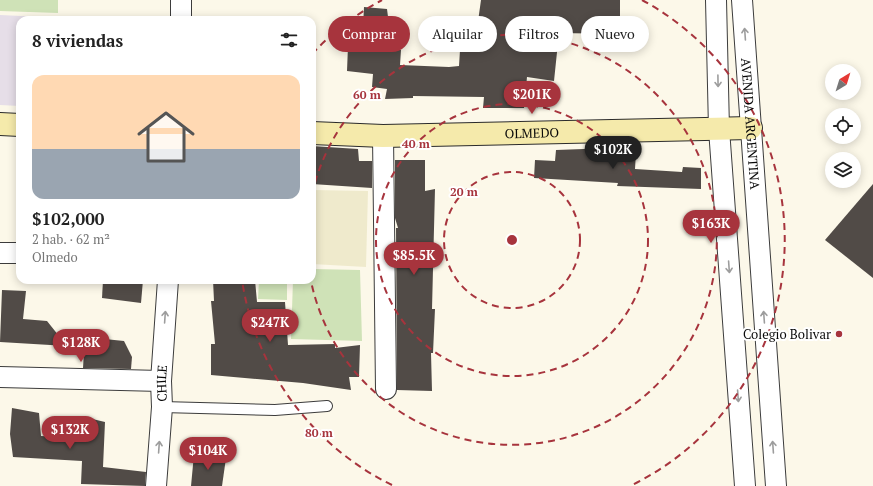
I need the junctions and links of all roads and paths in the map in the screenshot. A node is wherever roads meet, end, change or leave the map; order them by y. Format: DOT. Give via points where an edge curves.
graph roads {
  1 [pos="181,0"];
  2 [pos="716,0"];
  3 [pos="742,0"];
  4 [pos="181,16"];
  5 [pos="0,124"];
  6 [pos="16,125"];
  7 [pos="719,128"];
  8 [pos="751,128"];
  9 [pos="316,133"];
  10 [pos="382,136"];
  11 [pos="0,253"];
  12 [pos="16,253"];
  13 [pos="168,284"];
  14 [pos="0,377"];
  15 [pos="161,381"];
  16 [pos="386,389"];
  17 [pos="327,406"];
  18 [pos="162,407"];
  19 [pos="156,486"];
  20 [pos="745,486"];
  21 [pos="776,486"];
  1 -- 4 [label="street"];
  2 -- 7 [label="street, one-way"];
  8 -- 3 [label="street, AVENIDA ARGENTINA, one-way"];
  5 -- 6 [label="street"];
  7 -- 8 [label="street, OLMEDO"];
  7 -- 10 [label="street, OLMEDO"];
  7 -- 20 [label="street, one-way"];
  21 -- 8 [label="street, AVENIDA ARGENTINA, one-way"];
  9 -- 10 [label="street, OLMEDO"];
  10 -- 16 [label="street"];
  11 -- 12 [label="street"];
  15 -- 13 [label="street, CHILE, one-way"];
  14 -- 15 [label="street"];
  15 -- 18 [label="street, CHILE"];
  17 -- 18 [label="lane" via="274,410"];
  19 -- 18 [label="street, CHILE, one-way"];
}
